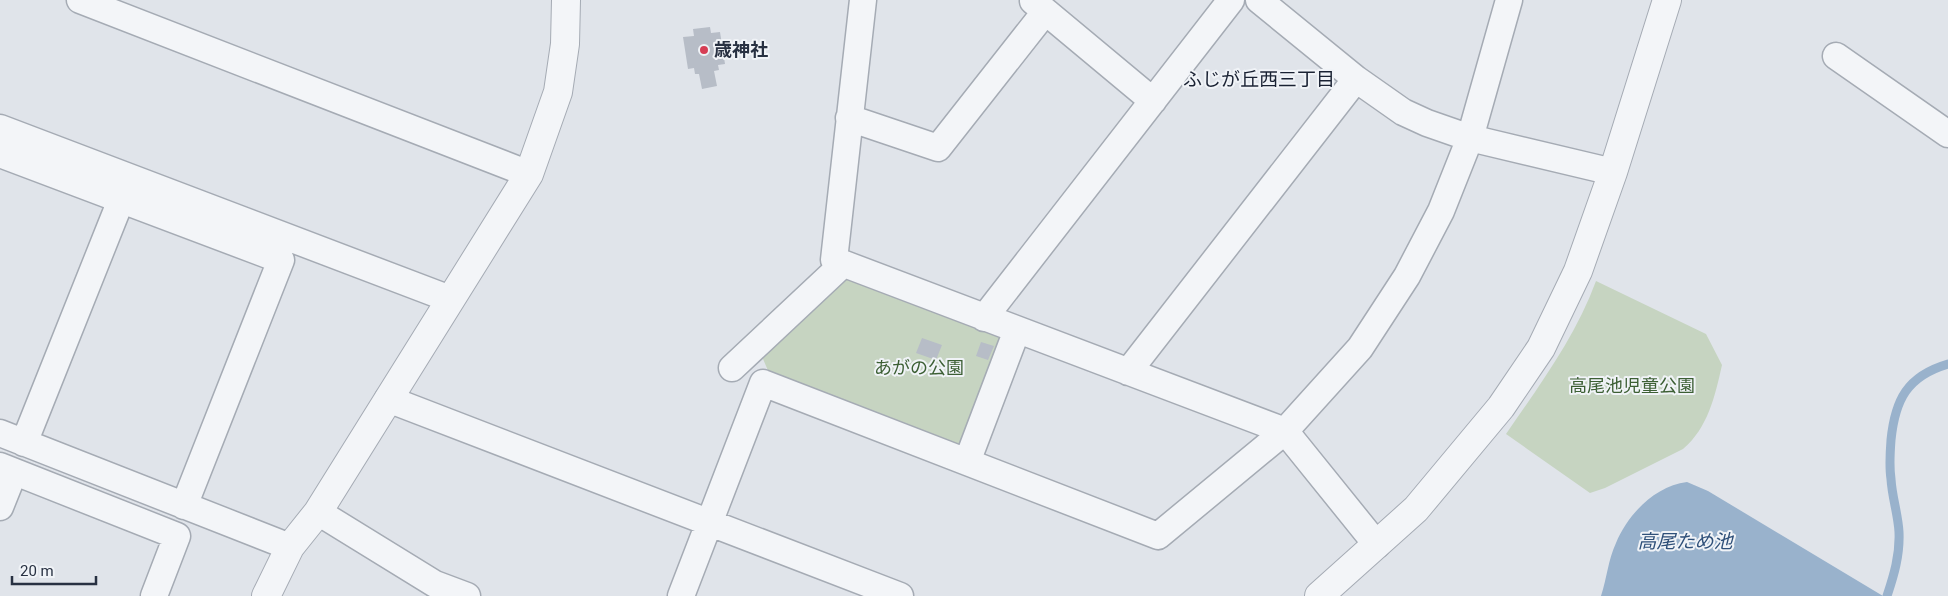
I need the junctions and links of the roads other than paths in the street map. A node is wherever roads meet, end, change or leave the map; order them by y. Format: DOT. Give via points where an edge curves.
graph roads {
  1 [pos="80,0"];
  2 [pos="566,0"];
  3 [pos="863,0"];
  4 [pos="1231,0"];
  5 [pos="1259,0"];
  6 [pos="1667,0"];
  7 [pos="1502,4"];
  8 [pos="1039,6"];
  9 [pos="1836,56"];
  10 [pos="1356,79"];
  11 [pos="1153,101"];
  12 [pos="850,118"];
  13 [pos="0,128"];
  14 [pos="1948,134"];
  15 [pos="1470,138"];
  16 [pos="0,154"];
  17 [pos="1613,172"];
  18 [pos="529,174"];
  19 [pos="121,200"];
  20 [pos="843,264"];
  21 [pos="450,299"];
  22 [pos="984,318"];
  23 [pos="1017,330"];
  24 [pos="732,368"];
  25 [pos="1128,372"];
  26 [pos="388,399"];
  27 [pos="1285,431"];
  28 [pos="0,433"];
  29 [pos="24,443"];
  30 [pos="967,462"];
  31 [pos="7,469"];
  32 [pos="184,506"];
  33 [pos="0,507"];
  34 [pos="318,512"];
  35 [pos="709,522"];
  36 [pos="1377,545"];
  37 [pos="290,547"];
  38 [pos="432,590"];
  39 [pos="154,596"];
  40 [pos="266,596"];
  41 [pos="467,596"];
  42 [pos="681,596"];
  43 [pos="900,596"];
  44 [pos="1319,596"];
  1 -- 18 [label="street"];
  2 -- 18 [label="street" via="565,44 558,92"];
  3 -- 12 [label="street"];
  4 -- 11 [label="street"];
  5 -- 10 [label="street"];
  6 -- 17 [label="street"];
  7 -- 15 [label="street"];
  8 -- 11 [label="street"];
  8 -- 12 [label="street" via="938,148"];
  9 -- 14 [label="street"];
  10 -- 15 [label="street" via="1403,112"];
  10 -- 25 [label="street"];
  11 -- 22 [label="street"];
  12 -- 20 [label="street" via="834,260"];
  13 -- 21 [label="street"];
  15 -- 17 [label="street"];
  15 -- 27 [label="street" via="1441,211 1407,276 1360,348"];
  16 -- 19 [label="street"];
  17 -- 36 [label="street" via="1578,271 1541,348 1501,407 1449,471 1416,509"];
  18 -- 21 [label="street"];
  19 -- 29 [label="street"];
  19 -- 32 [label="street" via="281,260"];
  20 -- 22 [label="street"];
  20 -- 24 [label="street"];
  21 -- 26 [label="street"];
  22 -- 23 [label="street"];
  23 -- 25 [label="street"];
  23 -- 30 [label="street"];
  25 -- 27 [label="street"];
  26 -- 34 [label="street"];
  26 -- 35 [label="street"];
  27 -- 30 [label="street" via="1158,536"];
  27 -- 36 [label="street"];
  28 -- 29 [label="street"];
  29 -- 32 [label="street"];
  30 -- 35 [label="street" via="763,383"];
  31 -- 33 [label="street"];
  31 -- 39 [label="street" via="177,536"];
  32 -- 37 [label="street"];
  34 -- 37 [label="street"];
  34 -- 38 [label="street"];
  35 -- 42 [label="street"];
  35 -- 43 [label="street"];
  36 -- 44 [label="street"];
  37 -- 40 [label="street"];
  38 -- 41 [label="street"];
}
